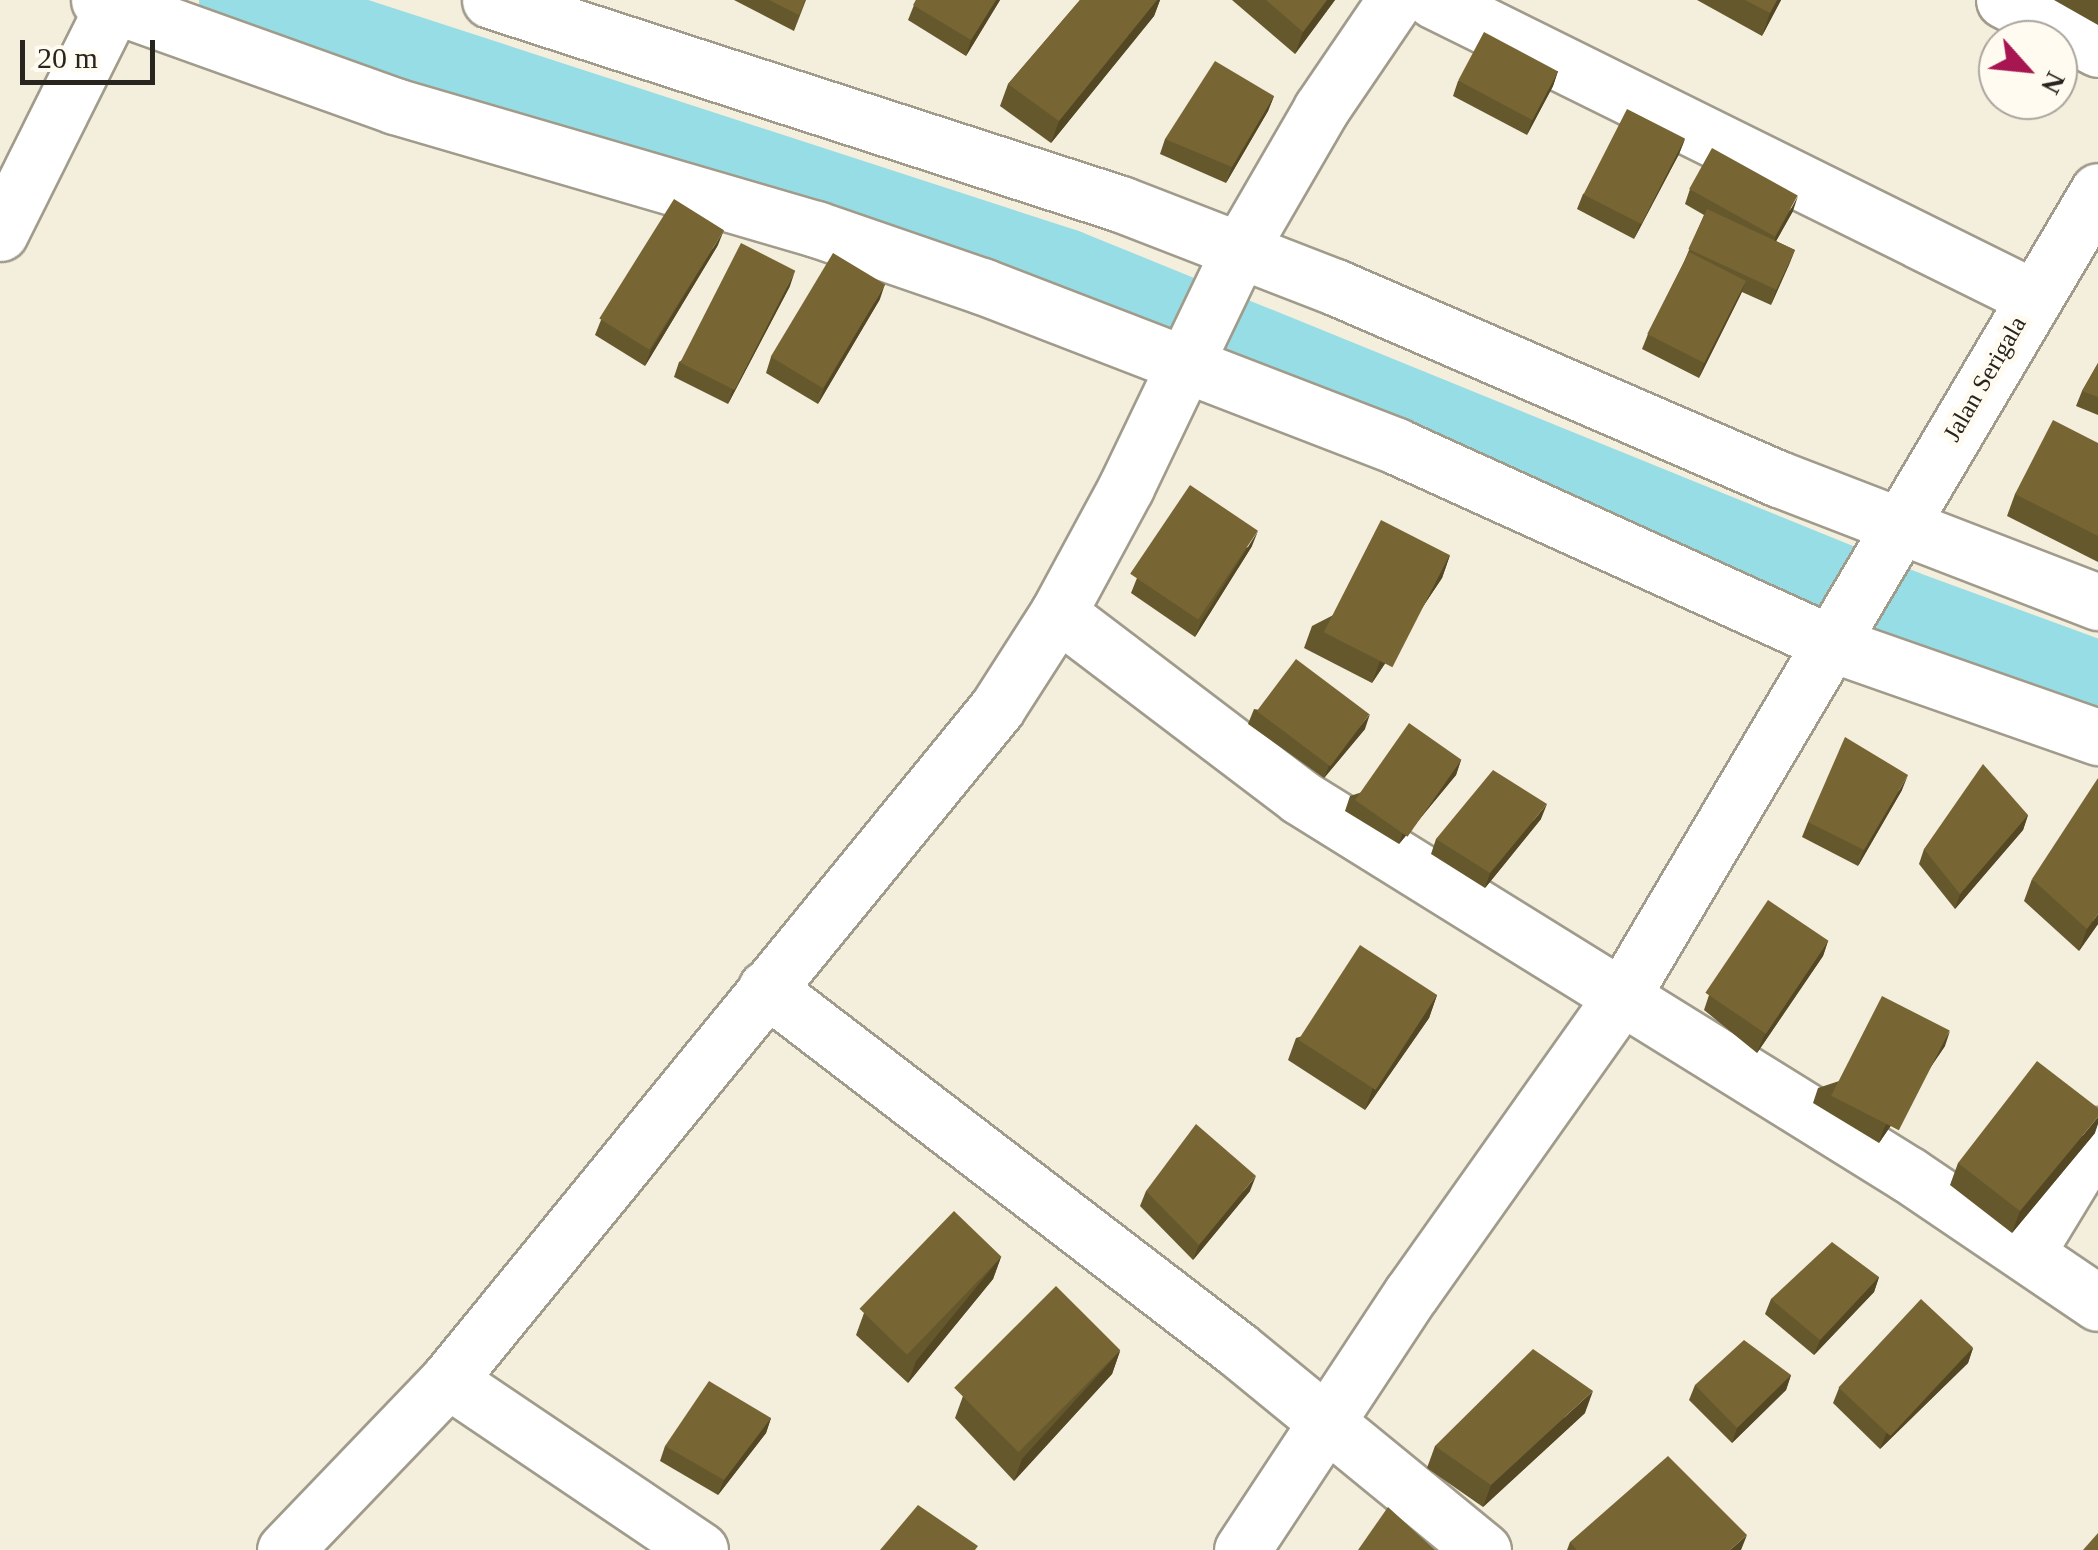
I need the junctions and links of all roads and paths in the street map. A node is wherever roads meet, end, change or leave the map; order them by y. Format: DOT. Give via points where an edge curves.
graph roads {
  1 [pos="490,0"];
  2 [pos="1395,0"];
  3 [pos="1433,0"];
  4 [pos="2004,0"];
  5 [pos="109,2"];
  6 [pos="2098,49"];
  7 [pos="2098,190"];
  8 [pos="0,234"];
  9 [pos="1233,262"];
  10 [pos="2033,297"];
  11 [pos="1189,353"];
  12 [pos="1888,546"];
  13 [pos="2098,602"];
  14 [pos="1058,613"];
  15 [pos="1835,638"];
  16 [pos="2098,738"];
  17 [pos="766,988"];
  18 [pos="1622,996"];
  19 [pos="2098,1135"];
  20 [pos="2027,1252"];
  21 [pos="2098,1303"];
  22 [pos="448,1380"];
  23 [pos="1328,1422"];
  24 [pos="285,1550"];
  25 [pos="700,1550"];
  26 [pos="1242,1550"];
  27 [pos="1483,1550"];
  1 -- 9 [label="street" via="888,126"];
  2 -- 9 [label="street" via="1321,109"];
  3 -- 10 [label="street"];
  4 -- 6 [label="street"];
  5 -- 8 [label="street"];
  5 -- 11 [label="street" via="395,106 816,229"];
  7 -- 10 [label="street, Jalan Serigala"];
  9 -- 11 [label="street"];
  9 -- 12 [label="street" via="1653,427"];
  10 -- 12 [label="street, Jalan Serigala"];
  11 -- 14 [label="street"];
  11 -- 15 [label="street"];
  12 -- 13 [label="street"];
  12 -- 15 [label="street, Jalan Serigala"];
  14 -- 17 [label="street" via="997,708"];
  14 -- 18 [label="street" via="1300,797"];
  15 -- 16 [label="street"];
  15 -- 18 [label="street, Jalan Serigala"];
  17 -- 22 [label="street"];
  17 -- 23 [label="street"];
  18 -- 20 [label="street"];
  18 -- 23 [label="street, Jalan Serigala"];
  19 -- 20 [label="street"];
  20 -- 21 [label="street"];
  22 -- 24 [label="street"];
  22 -- 25 [label="street"];
  23 -- 26 [label="street, Jalan Serigala"];
  23 -- 27 [label="street"];
}
